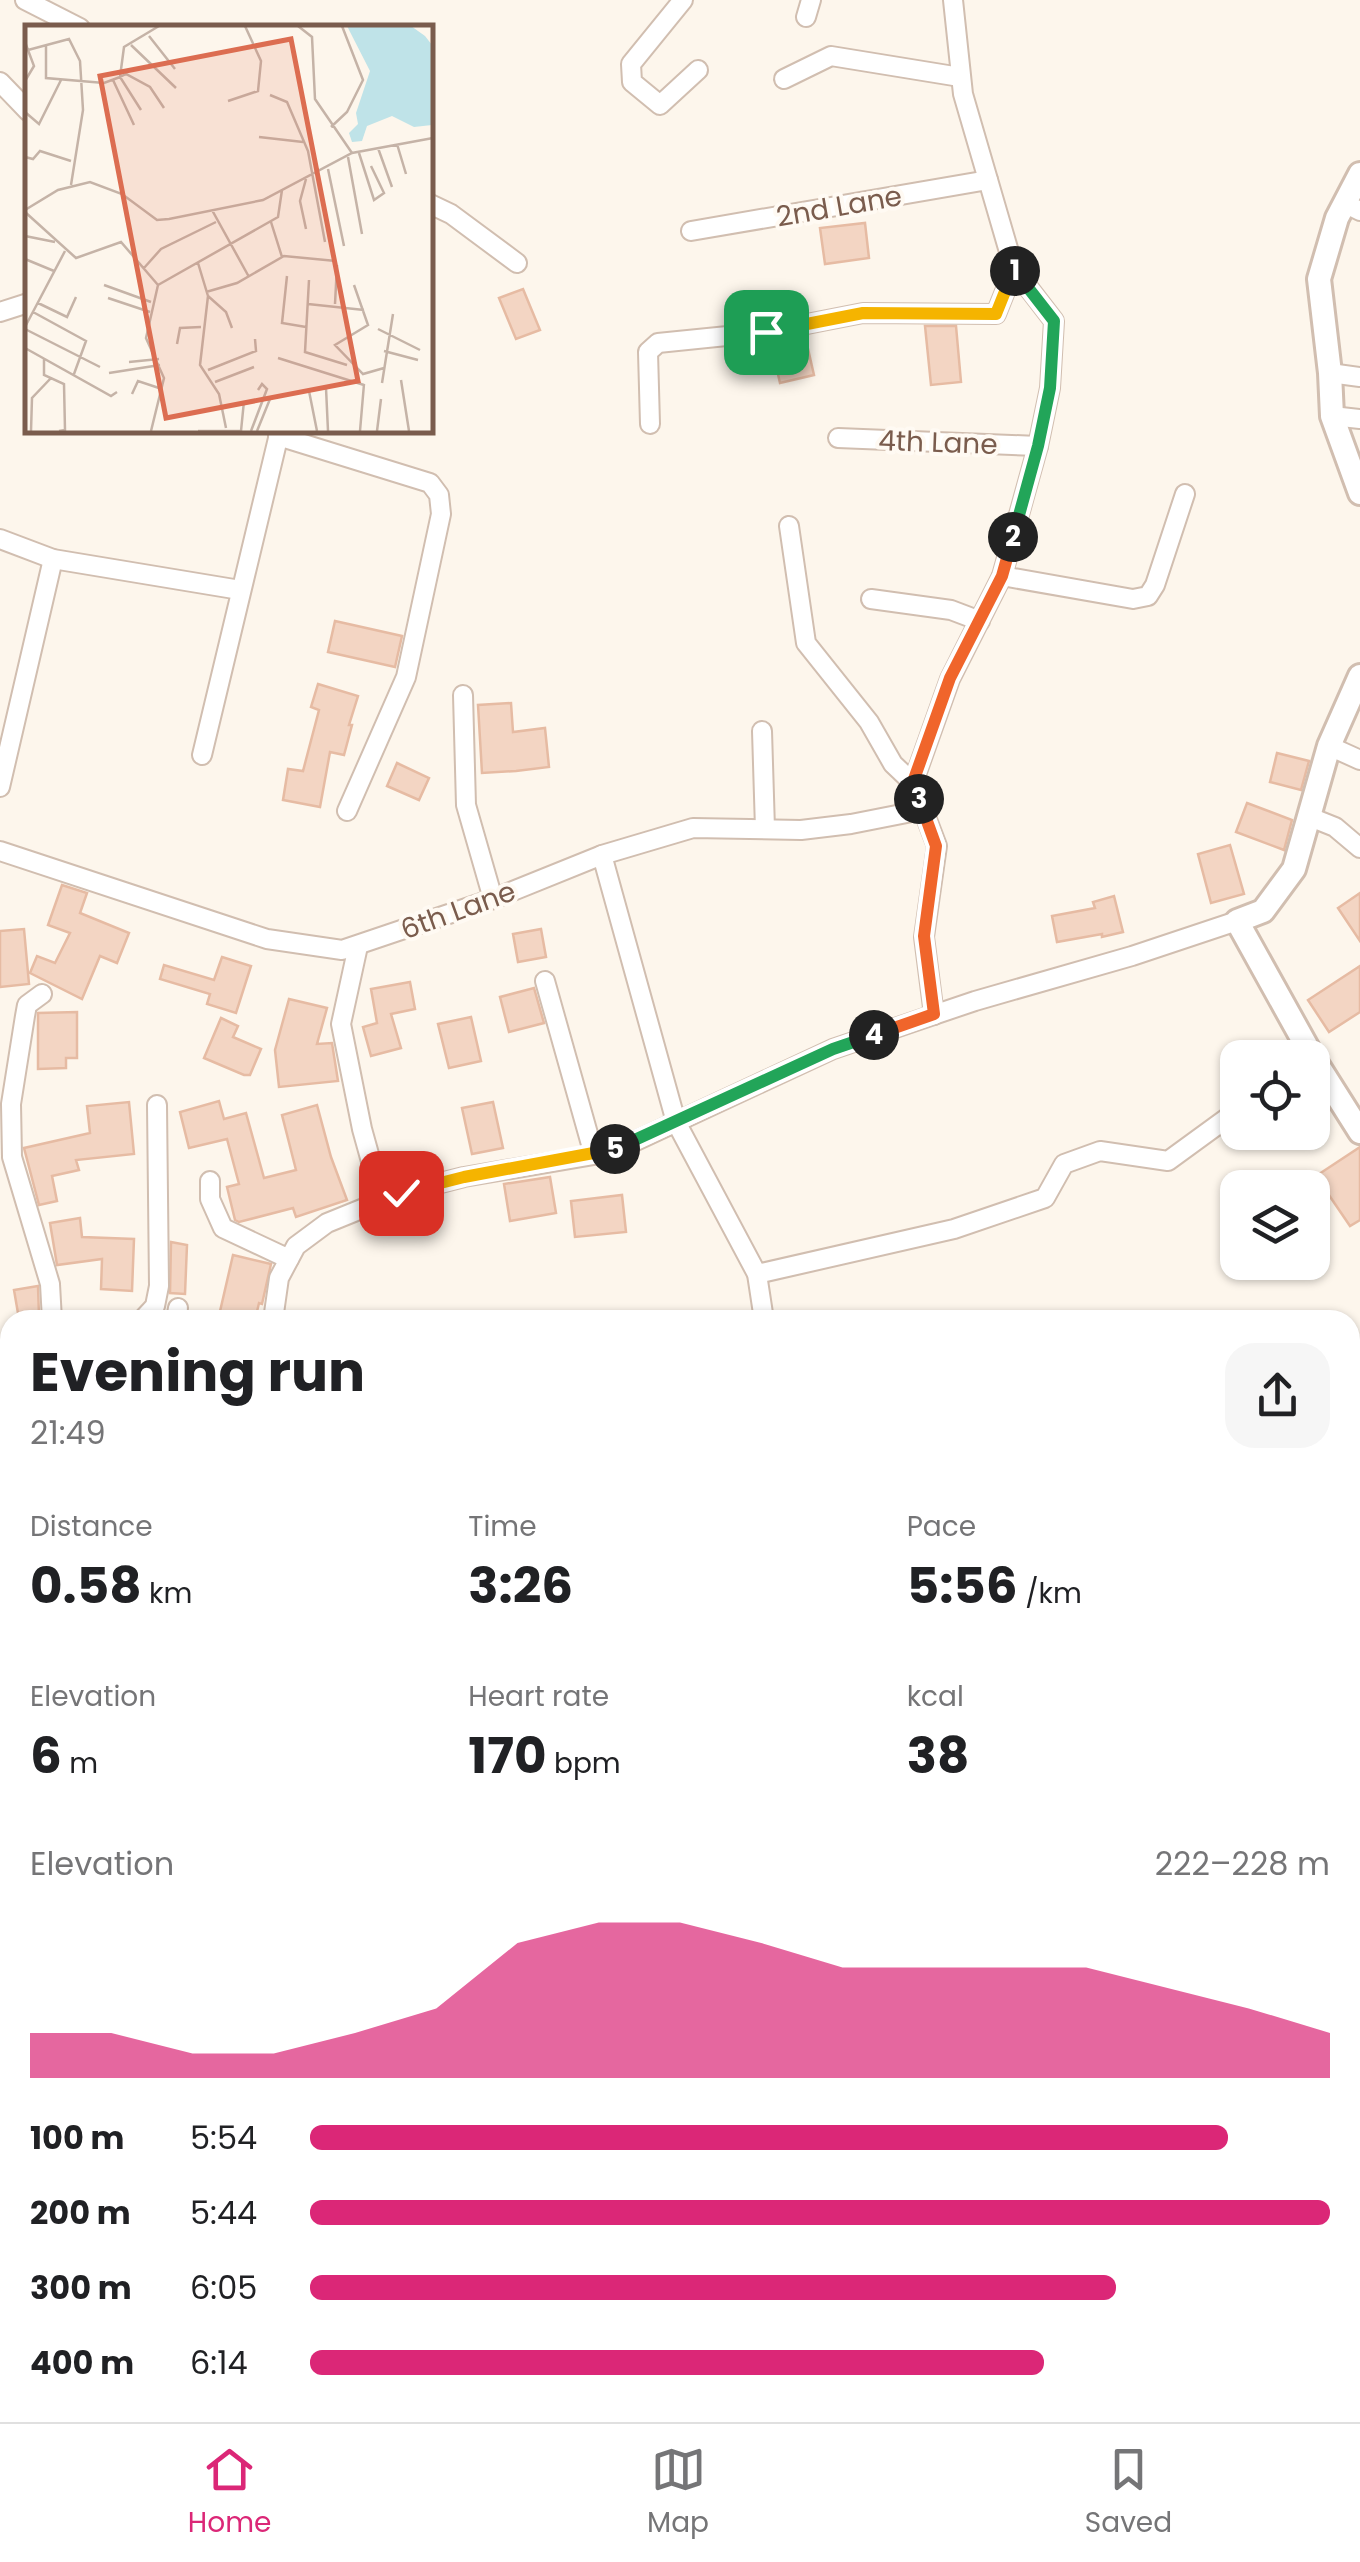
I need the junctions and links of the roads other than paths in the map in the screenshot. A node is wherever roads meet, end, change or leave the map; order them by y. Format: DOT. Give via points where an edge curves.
graph roads {
  1 [pos="25,0"];
  2 [pos="683,0"];
  3 [pos="953,0"];
  4 [pos="74,25"];
  5 [pos="698,70"];
  6 [pos="960,77"];
  7 [pos="784,78"];
  8 [pos="0,82"];
  9 [pos="25,107"];
  10 [pos="1360,174"];
  11 [pos="988,180"];
  12 [pos="432,205"];
  13 [pos="1353,208"];
  14 [pos="690,231"];
  15 [pos="517,263"];
  16 [pos="1014,269"];
  17 [pos="25,305"];
  18 [pos="0,312"];
  19 [pos="1330,373"];
  20 [pos="1360,378"];
  21 [pos="1332,416"];
  22 [pos="1360,419"];
  23 [pos="650,424"];
  24 [pos="279,433"];
  25 [pos="838,438"];
  26 [pos="1038,446"];
  27 [pos="1360,493"];
  28 [pos="1186,494"];
  29 [pos="789,526"];
  30 [pos="0,538"];
  31 [pos="53,558"];
  32 [pos="1002,576"];
  33 [pos="240,590"];
  34 [pos="871,599"];
  35 [pos="980,621"];
  36 [pos="1360,676"];
  37 [pos="463,695"];
  38 [pos="762,731"];
  39 [pos="1329,746"];
  40 [pos="202,755"];
  41 [pos="1360,760"];
  42 [pos="913,782"];
  43 [pos="0,787"];
  44 [pos="922,810"];
  45 [pos="347,811"];
  46 [pos="1310,817"];
  47 [pos="765,829"];
  48 [pos="1360,848"];
  49 [pos="0,851"];
  50 [pos="602,855"];
  51 [pos="493,899"];
  52 [pos="1236,921"];
  53 [pos="358,946"];
  54 [pos="545,982"];
  55 [pos="42,994"];
  56 [pos="934,1014"];
  57 [pos="1302,1040"];
  58 [pos="1330,1079"];
  59 [pos="157,1104"];
  60 [pos="1354,1106"];
  61 [pos="676,1122"];
  62 [pos="1220,1123"];
  63 [pos="1360,1132"];
  64 [pos="594,1155"];
  65 [pos="210,1181"];
  66 [pos="382,1201"];
  67 [pos="289,1259"];
  68 [pos="757,1274"];
  69 [pos="51,1310"];
  70 [pos="151,1310"];
  71 [pos="274,1310"];
  72 [pos="762,1310"];
  1 -- 4 [label="street"];
  2 -- 5 [label="street" via="632,64 632,82 660,105"];
  3 -- 6 [label="street"];
  6 -- 7 [label="street" via="831,56"];
  6 -- 11 [label="street"];
  8 -- 9 [label="street"];
  10 -- 13 [label="street"];
  11 -- 14 [label="street, 2nd Lane"];
  11 -- 16 [label="street"];
  12 -- 15 [label="street"];
  13 -- 19 [label="street" via="1338,218 1319,279"];
  16 -- 23 [label="street" via="996,314 863,313 658,344 648,352"];
  16 -- 26 [label="street" via="1054,321"];
  17 -- 18 [label="street"];
  19 -- 20 [label="street"];
  19 -- 21 [label="street"];
  21 -- 22 [label="street"];
  21 -- 27 [label="street"];
  24 -- 33 [label="street"];
  24 -- 45 [label="street" via="430,483 439,495 441,514 406,677"];
  25 -- 26 [label="street, 4th Lane"];
  26 -- 32 [label="street"];
  28 -- 32 [label="street" via="1148,596"];
  29 -- 42 [label="street" via="806,643"];
  30 -- 31 [label="street"];
  31 -- 33 [label="street"];
  31 -- 43 [label="street"];
  32 -- 35 [label="street"];
  33 -- 40 [label="street"];
  34 -- 35 [label="street" via="951,610"];
  35 -- 42 [label="street" via="950,678"];
  36 -- 39 [label="street"];
  37 -- 51 [label="street" via="466,805"];
  38 -- 47 [label="street"];
  39 -- 41 [label="street"];
  39 -- 46 [label="street"];
  42 -- 44 [label="street"];
  44 -- 47 [label="street, 6th Lane" via="818,828"];
  44 -- 56 [label="street" via="936,846 924,936"];
  46 -- 48 [label="street" via="1336,827"];
  46 -- 52 [label="street" via="1294,869 1263,911"];
  47 -- 50 [label="street, 6th Lane" via="692,828"];
  49 -- 53 [label="street, 6th Lane" via="267,939 342,950"];
  50 -- 51 [label="street, 6th Lane"];
  50 -- 61 [label="street"];
  51 -- 53 [label="street, 6th Lane"];
  52 -- 56 [label="street"];
  52 -- 57 [label="street"];
  53 -- 66 [label="street" via="340,1024"];
  54 -- 64 [label="street"];
  55 -- 69 [label="street" via="24,1016 11,1104 12,1157 50,1284"];
  56 -- 61 [label="street" via="833,1049"];
  58 -- 60 [label="street"];
  59 -- 70 [label="street" via="159,1286"];
  60 -- 63 [label="street"];
  61 -- 64 [label="street"];
  61 -- 68 [label="street"];
  62 -- 68 [label="street" via="1168,1161 1100,1151 1064,1164 1046,1198 954,1229"];
  64 -- 66 [label="street" via="464,1177"];
  65 -- 67 [label="street" via="223,1228"];
  66 -- 67 [label="street" via="327,1223"];
  67 -- 71 [label="street"];
  68 -- 72 [label="street"];
}
